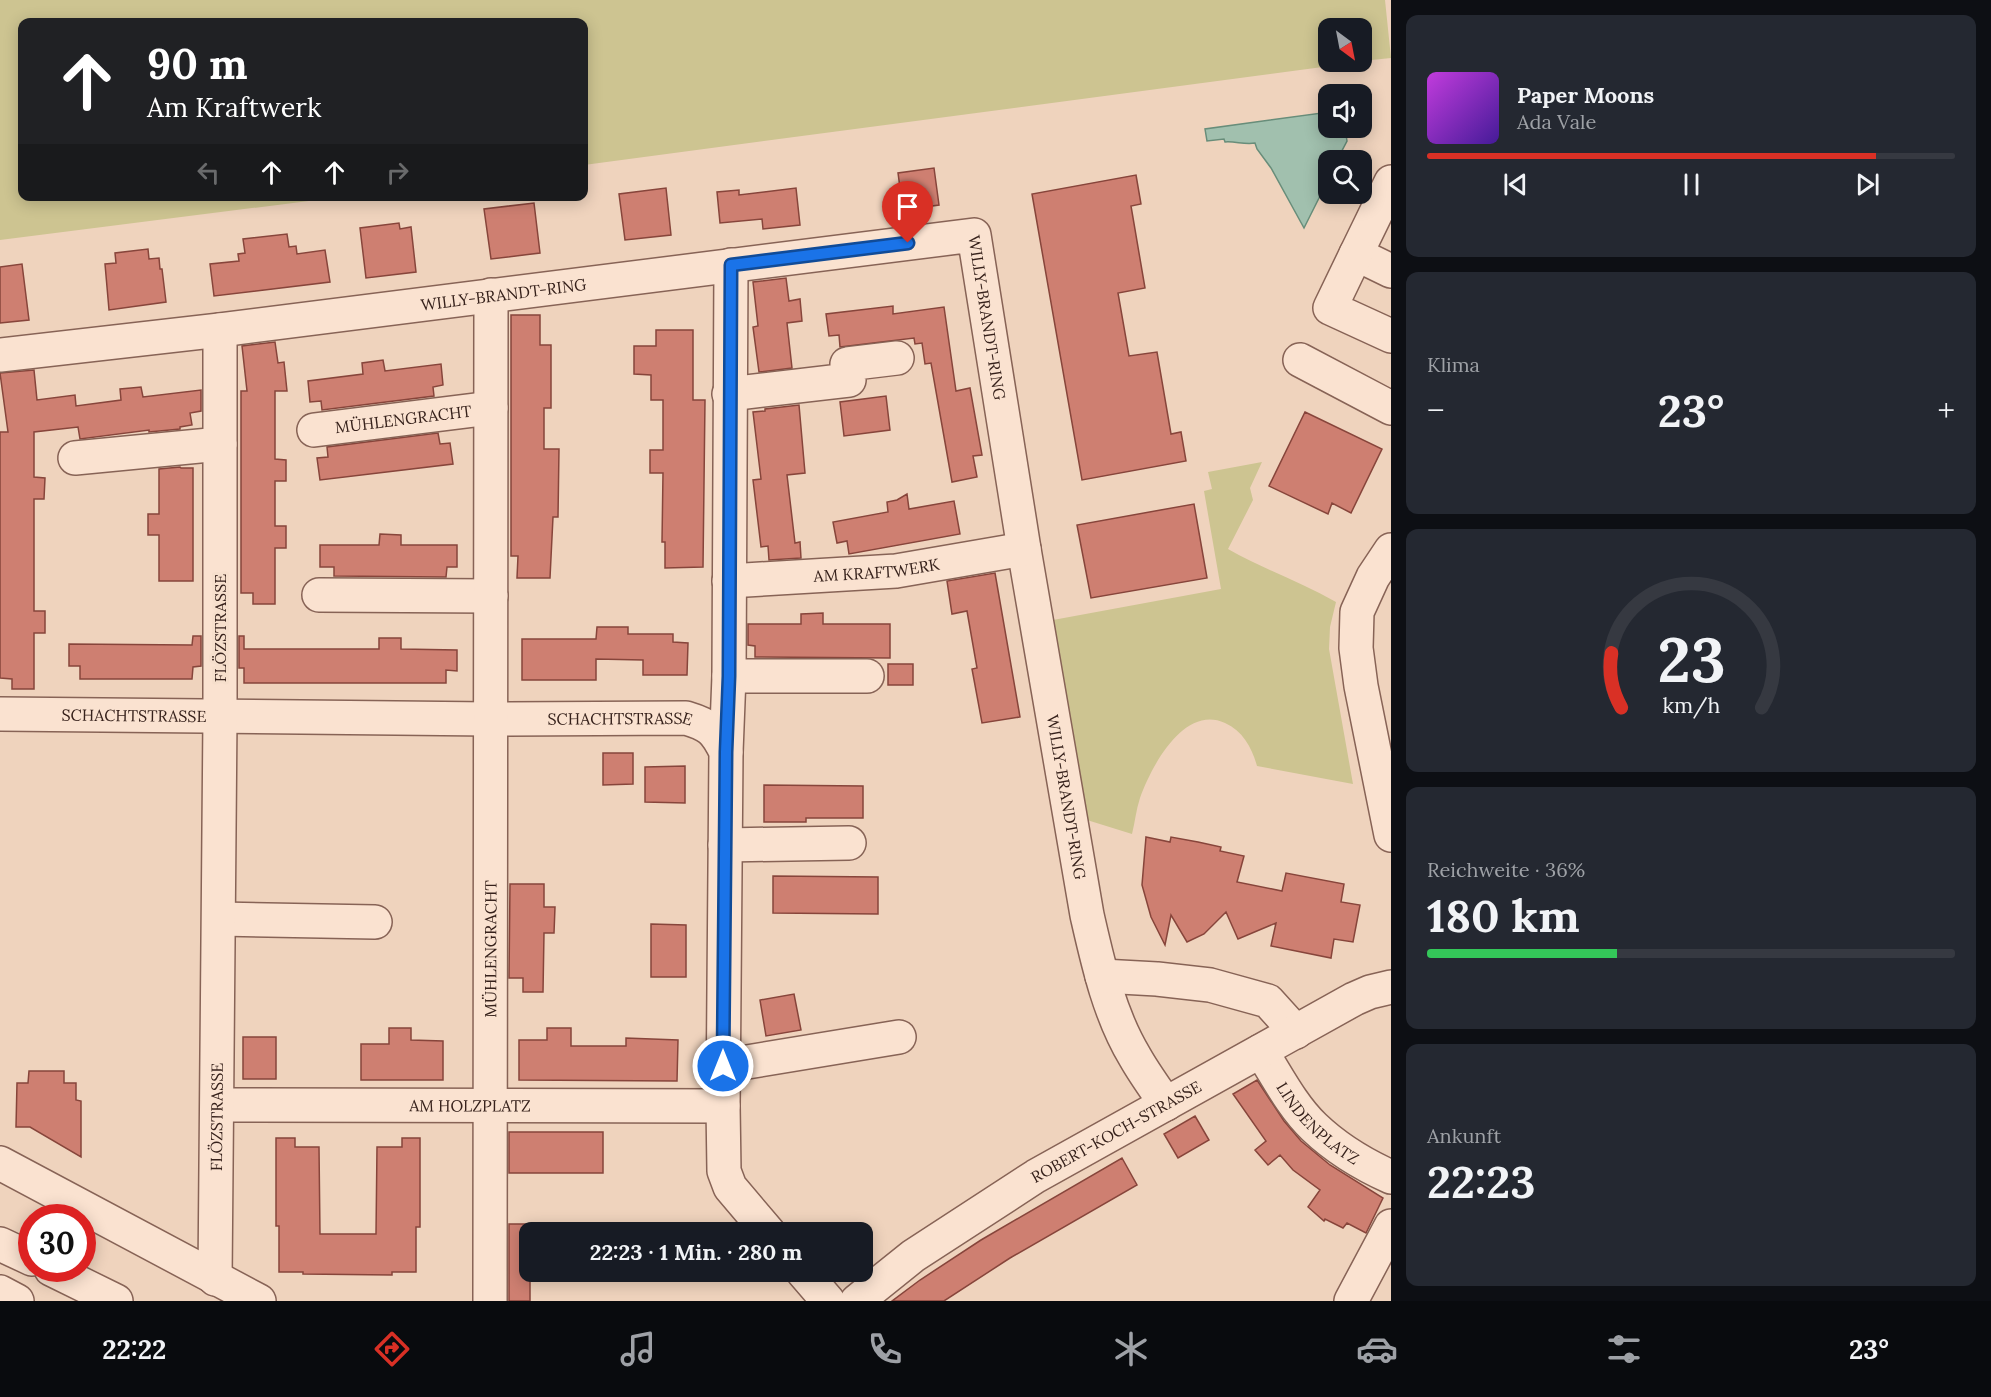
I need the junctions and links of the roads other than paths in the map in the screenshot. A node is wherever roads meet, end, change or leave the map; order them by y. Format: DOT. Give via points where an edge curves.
graph roads {
  1 [pos="1391,182"];
  2 [pos="1356,254"];
  3 [pos="731,265"];
  4 [pos="1391,271"];
  5 [pos="491,295"];
  6 [pos="220,330"];
  7 [pos="1391,336"];
  8 [pos="0,355"];
  9 [pos="897,358"];
  10 [pos="1300,360"];
  11 [pos="729,394"];
  12 [pos="491,408"];
  13 [pos="1391,408"];
  14 [pos="314,430"];
  15 [pos="220,444"];
  16 [pos="75,458"];
  17 [pos="1024,549"];
  18 [pos="1391,550"];
  19 [pos="729,581"];
  20 [pos="319,595"];
  21 [pos="491,596"];
  22 [pos="729,676"];
  23 [pos="867,676"];
  24 [pos="0,714"];
  25 [pos="220,717"];
  26 [pos="490,719"];
  27 [pos="726,752"];
  28 [pos="1391,835"];
  29 [pos="849,843"];
  30 [pos="725,845"];
  31 [pos="219,920"];
  32 [pos="375,922"];
  33 [pos="1102,976"];
  34 [pos="1391,987"];
  35 [pos="1296,1032"];
  36 [pos="900,1037"];
  37 [pos="1261,1051"];
  38 [pos="723,1066"];
  39 [pos="1166,1104"];
  40 [pos="218,1105"];
  41 [pos="491,1106"];
  42 [pos="723,1106"];
  43 [pos="0,1163"];
  44 [pos="1391,1177"];
  45 [pos="759,1222"];
  46 [pos="1391,1226"];
  47 [pos="0,1244"];
  48 [pos="18,1252"];
  49 [pos="215,1279"];
  50 [pos="77,1282"];
  51 [pos="812,1282"];
  52 [pos="0,1292"];
  53 [pos="17,1301"];
  54 [pos="116,1301"];
  55 [pos="259,1301"];
  56 [pos="490,1301"];
  57 [pos="828,1301"];
  58 [pos="857,1301"];
  59 [pos="1351,1301"];
  1 -- 2 [label="street"];
  2 -- 4 [label="street"];
  2 -- 7 [label="street" via="1330,308"];
  3 -- 5 [label="street, WILLY-BRANDT-RING"];
  3 -- 11 [label="street"];
  3 -- 17 [label="street, WILLY-BRANDT-RING" via="974,235"];
  5 -- 6 [label="street, WILLY-BRANDT-RING"];
  5 -- 12 [label="street, MÜHLENGRACHT"];
  6 -- 8 [label="street, WILLY-BRANDT-RING"];
  6 -- 15 [label="street, FLÖZSTRASSE"];
  9 -- 11 [label="street" via="847,364 849,380"];
  10 -- 13 [label="street"];
  11 -- 19 [label="street"];
  12 -- 14 [label="street, MÜHLENGRACHT"];
  12 -- 21 [label="street, MÜHLENGRACHT"];
  15 -- 16 [label="street"];
  15 -- 25 [label="street, FLÖZSTRASSE"];
  17 -- 19 [label="street, AM KRAFTWERK" via="896,571"];
  17 -- 33 [label="street, WILLY-BRANDT-RING"];
  18 -- 28 [label="street" via="1373,577 1358,612 1356,648"];
  19 -- 22 [label="street"];
  20 -- 21 [label="street"];
  21 -- 26 [label="street, MÜHLENGRACHT"];
  22 -- 23 [label="street"];
  22 -- 27 [label="street"];
  24 -- 25 [label="street, SCHACHTSTRASSE"];
  25 -- 26 [label="street, SCHACHTSTRASSE"];
  25 -- 31 [label="street, FLÖZSTRASSE"];
  26 -- 27 [label="street, SCHACHTSTRASSE" via="686,718 705,724 719,737"];
  26 -- 41 [label="street, MÜHLENGRACHT"];
  27 -- 30 [label="street"];
  29 -- 30 [label="street"];
  30 -- 38 [label="street"];
  31 -- 32 [label="street"];
  31 -- 40 [label="street, FLÖZSTRASSE"];
  33 -- 35 [label="street" via="1210,985 1268,1001"];
  33 -- 39 [label="street, WILLY-BRANDT-RING" via="1133,1055"];
  34 -- 35 [label="street, ROBERT-KOCH-STRASSE" via="1354,999"];
  35 -- 37 [label="street, ROBERT-KOCH-STRASSE"];
  36 -- 38 [label="street"];
  37 -- 39 [label="street, ROBERT-KOCH-STRASSE"];
  37 -- 44 [label="street, LINDENPLATZ" via="1313,1126 1358,1161"];
  38 -- 42 [label="street"];
  39 -- 58 [label="street, ROBERT-KOCH-STRASSE" via="1036,1176 912,1256"];
  40 -- 41 [label="street, AM HOLZPLATZ"];
  40 -- 49 [label="street, FLÖZSTRASSE"];
  41 -- 42 [label="street, AM HOLZPLATZ"];
  41 -- 56 [label="street, MÜHLENGRACHT"];
  42 -- 45 [label="street" via="724,1171 730,1188"];
  43 -- 49 [label="street"];
  46 -- 59 [label="street"];
  47 -- 48 [label="street"];
  49 -- 55 [label="street"];
  50 -- 54 [label="street"];
  51 -- 57 [label="street"];
  52 -- 53 [label="street"];
}
